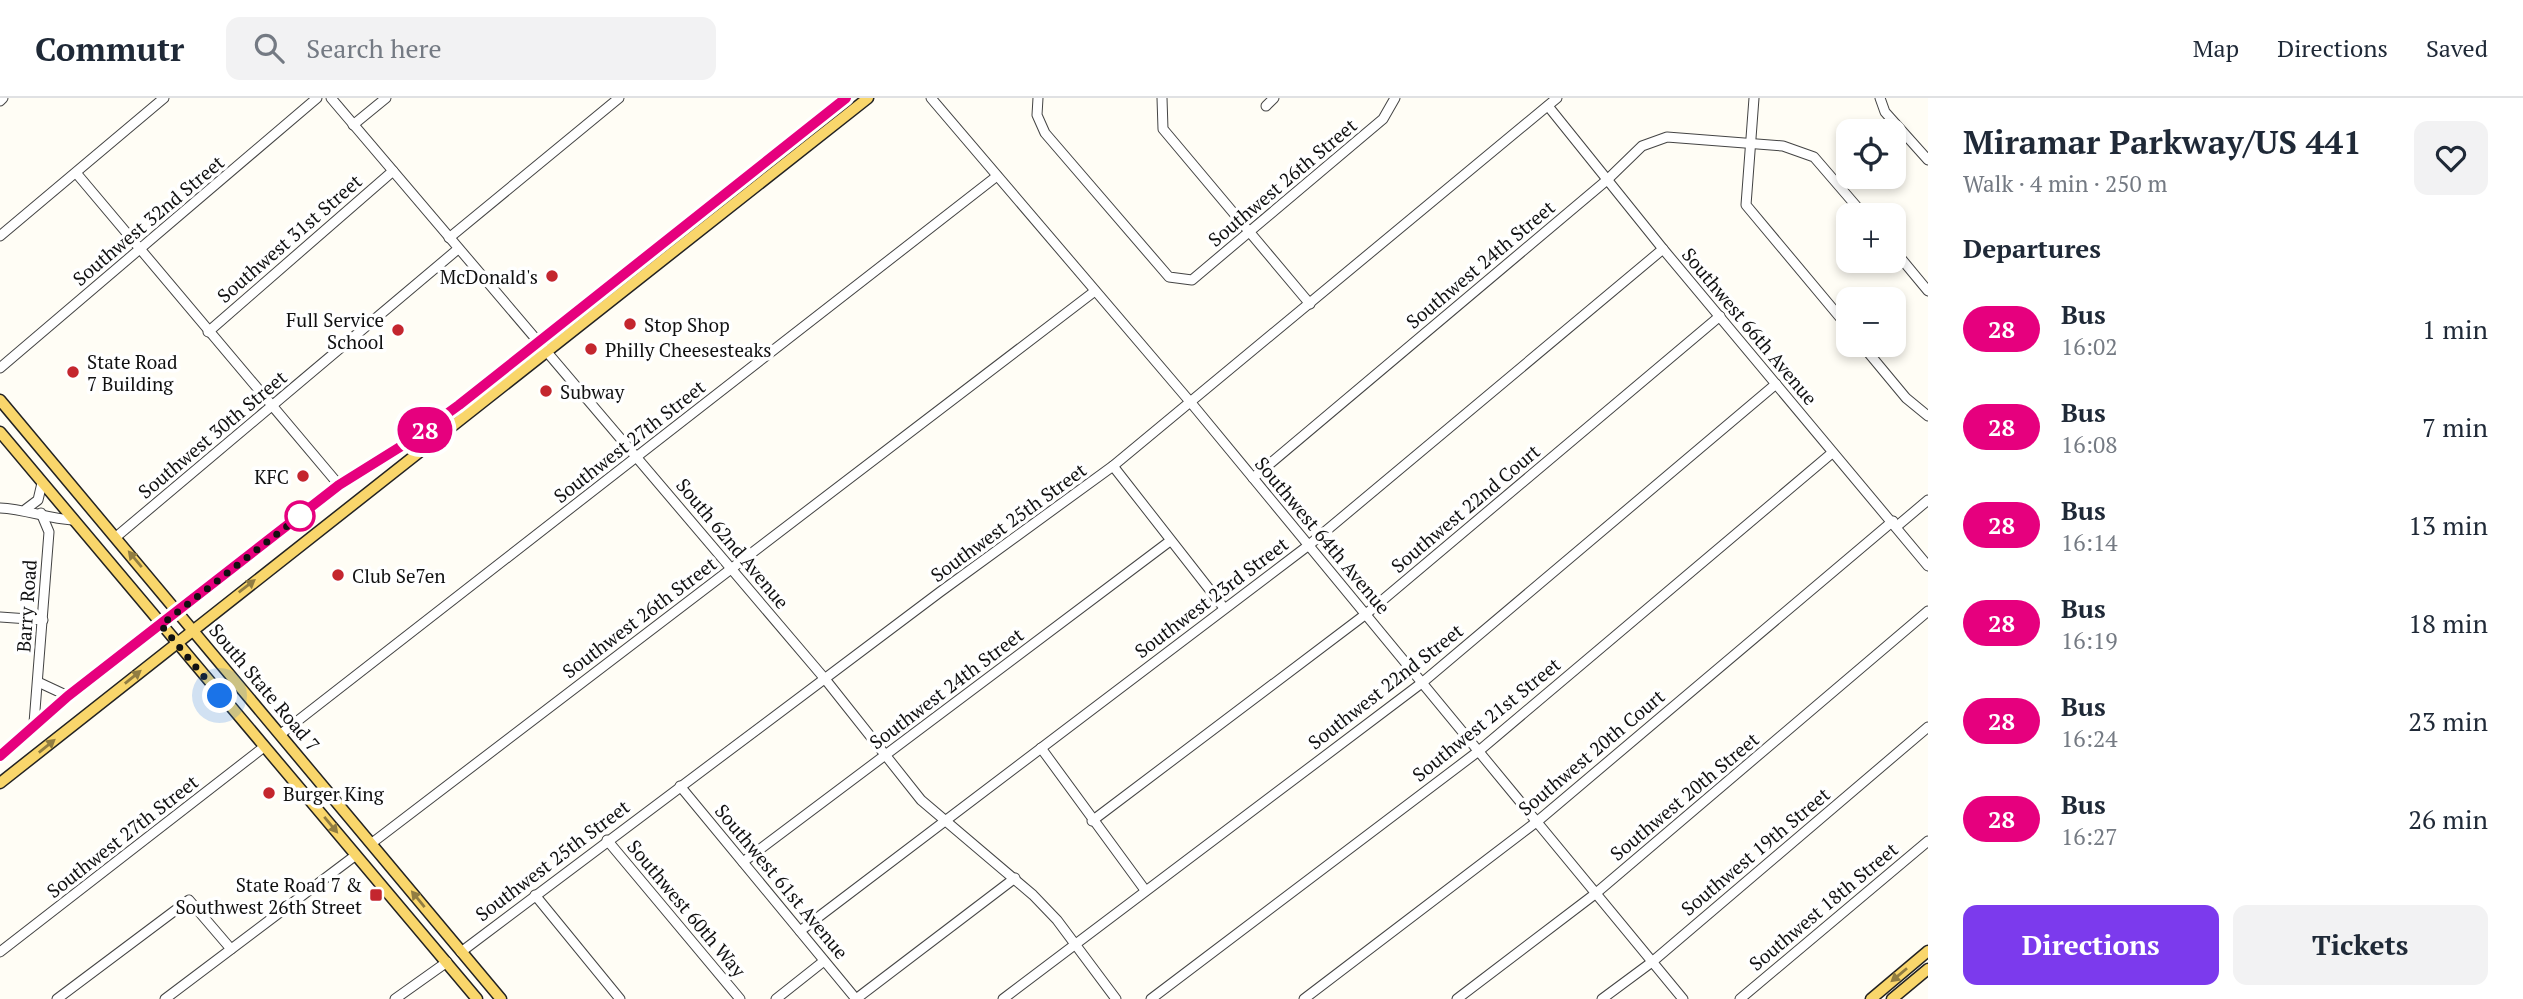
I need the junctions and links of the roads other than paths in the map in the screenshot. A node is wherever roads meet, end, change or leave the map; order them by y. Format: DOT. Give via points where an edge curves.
graph roads {
  1 [pos="164,98"];
  2 [pos="317,98"];
  3 [pos="331,98"];
  4 [pos="386,98"];
  5 [pos="619,98"];
  6 [pos="846,98"];
  7 [pos="868,98"];
  8 [pos="931,98"];
  9 [pos="1038,98"];
  10 [pos="1162,98"];
  11 [pos="1274,98"];
  12 [pos="1395,98"];
  13 [pos="1557,98"];
  14 [pos="1754,98"];
  15 [pos="1880,98"];
  16 [pos="1265,106"];
  17 [pos="1548,106"];
  18 [pos="353,125"];
  19 [pos="1751,144"];
  20 [pos="771,157"];
  21 [pos="1928,160"];
  22 [pos="393,172"];
  23 [pos="77,174"];
  24 [pos="997,176"];
  25 [pos="1607,180"];
  26 [pos="739,200"];
  27 [pos="1854,203"];
  28 [pos="1251,233"];
  29 [pos="0,236"];
  30 [pos="449,238"];
  31 [pos="458,249"];
  32 [pos="1663,249"];
  33 [pos="139,250"];
  34 [pos="1906,264"];
  35 [pos="1095,291"];
  36 [pos="1928,291"];
  37 [pos="1310,304"];
  38 [pos="1836,313"];
  39 [pos="1720,316"];
  40 [pos="208,332"];
  41 [pos="538,342"];
  42 [pos="547,353"];
  43 [pos="1872,357"];
  44 [pos="0,368"];
  45 [pos="1776,384"];
  46 [pos="1192,404"];
  47 [pos="3,405"];
  48 [pos="271,407"];
  49 [pos="1928,416"];
  50 [pos="0,432"];
  51 [pos="1832,453"];
  52 [pos="638,456"];
  53 [pos="1113,466"];
  54 [pos="1253,478"];
  55 [pos="42,483"];
  56 [pos="339,485"];
  57 [pos="1928,500"];
  58 [pos="0,508"];
  59 [pos="26,509"];
  60 [pos="41,513"];
  61 [pos="72,520"];
  62 [pos="59,521"];
  63 [pos="1895,524"];
  64 [pos="49,531"];
  65 [pos="116,537"];
  66 [pos="1170,541"];
  67 [pos="1309,545"];
  68 [pos="1928,566"];
  69 [pos="731,569"];
  70 [pos="1224,608"];
  71 [pos="178,611"];
  72 [pos="1928,611"];
  73 [pos="1366,614"];
  74 [pos="0,617"];
  75 [pos="43,620"];
  76 [pos="161,625"];
  77 [pos="193,628"];
  78 [pos="175,642"];
  79 [pos="825,679"];
  80 [pos="38,682"];
  81 [pos="1423,682"];
  82 [pos="68,696"];
  83 [pos="34,723"];
  84 [pos="1928,726"];
  85 [pos="282,733"];
  86 [pos="264,747"];
  87 [pos="1041,747"];
  88 [pos="1480,750"];
  89 [pos="0,756"];
  90 [pos="884,757"];
  91 [pos="0,783"];
  92 [pos="680,786"];
  93 [pos="1539,820"];
  94 [pos="944,821"];
  95 [pos="1093,821"];
  96 [pos="607,840"];
  97 [pos="1928,841"];
  98 [pos="372,843"];
  99 [pos="356,855"];
  100 [pos="743,862"];
  101 [pos="1015,878"];
  102 [pos="1145,890"];
  103 [pos="1595,894"];
  104 [pos="535,895"];
  105 [pos="800,931"];
  106 [pos="430,942"];
  107 [pos="1076,944"];
  108 [pos="231,949"];
  109 [pos="1928,951"];
  110 [pos="0,952"];
  111 [pos="461,952"];
  112 [pos="824,961"];
  113 [pos="447,962"];
  114 [pos="1652,962"];
  115 [pos="1928,969"];
  116 [pos="478,972"];
  117 [pos="57,999"];
  118 [pos="165,999"];
  119 [pos="394,999"];
  120 [pos="477,999"];
  121 [pos="501,999"];
  122 [pos="620,999"];
  123 [pos="740,999"];
  124 [pos="776,999"];
  125 [pos="856,999"];
  126 [pos="1003,999"];
  127 [pos="1116,999"];
  128 [pos="1151,999"];
  129 [pos="1304,999"];
  130 [pos="1457,999"];
  131 [pos="1602,999"];
  132 [pos="1684,999"];
  133 [pos="1740,999"];
  134 [pos="1871,999"];
  135 [pos="1892,999"];
  1 -- 23 [label="street"];
  2 -- 33 [label="street, Southwest 32nd Street"];
  3 -- 18 [label="street, South 62nd Avenue"];
  4 -- 18 [label="street"];
  5 -- 30 [label="street"];
  6 -- 20 [label="main road"];
  7 -- 26 [label="main road"];
  8 -- 24 [label="street, Southwest 64th Avenue"];
  9 -- 28 [label="street, Southwest 26th Street" via="1037,115 1045,132 1169,277 1192,280"];
  10 -- 28 [label="street" via="1163,129"];
  11 -- 16 [label="street"];
  12 -- 28 [label="street, Southwest 26th Street" via="1383,118"];
  13 -- 17 [label="street, Southwest 25th Street"];
  14 -- 19 [label="street"];
  15 -- 21 [label="street" via="1885,111"];
  17 -- 25 [label="street, Southwest 66th Avenue"];
  17 -- 37 [label="street, Southwest 25th Street"];
  18 -- 22 [label="street, South 62nd Avenue"];
  19 -- 25 [label="street, Southwest 24th Street" via="1667,137 1642,146"];
  19 -- 27 [label="street, Southwest 24th Street" via="1783,146 1814,157"];
  19 -- 38 [label="street" via="1746,205"];
  20 -- 26 [label="main road" via="743,187"];
  20 -- 41 [label="main road"];
  22 -- 30 [label="street, South 62nd Avenue"];
  22 -- 40 [label="street, Southwest 31st Street"];
  23 -- 29 [label="street"];
  23 -- 33 [label="street"];
  24 -- 35 [label="street, Southwest 64th Avenue"];
  24 -- 52 [label="street, Southwest 27th Street"];
  25 -- 32 [label="street, Southwest 66th Avenue"];
  25 -- 54 [label="street, Southwest 24th Street"];
  26 -- 42 [label="main road"];
  28 -- 37 [label="street"];
  30 -- 31 [label="street, South 62nd Avenue"];
  31 -- 41 [label="street, South 62nd Avenue"];
  31 -- 48 [label="street, Southwest 30th Street"];
  32 -- 39 [label="street, Southwest 66th Avenue"];
  32 -- 67 [label="street, Southwest 23rd Street"];
  33 -- 40 [label="street"];
  33 -- 44 [label="street, Southwest 32nd Street"];
  34 -- 36 [label="street"];
  35 -- 46 [label="street, Southwest 64th Avenue"];
  35 -- 69 [label="street, Southwest 26th Street"];
  37 -- 46 [label="street, Southwest 25th Street"];
  39 -- 45 [label="street, Southwest 66th Avenue"];
  39 -- 73 [label="street, Southwest 22nd Court"];
  40 -- 48 [label="street"];
  41 -- 42 [label="street, South 62nd Avenue"];
  41 -- 56 [label="main road" via="408,442"];
  42 -- 52 [label="street, South 62nd Avenue"];
  77 -- 42 [label="main road, one-way"];
  43 -- 49 [label="street" via="1906,398"];
  45 -- 51 [label="street, Southwest 66th Avenue"];
  45 -- 81 [label="street, Southwest 22nd Street"];
  46 -- 53 [label="street, Southwest 25th Street"];
  46 -- 54 [label="street, Southwest 64th Avenue"];
  47 -- 65 [label="main road, South State Road 7"];
  48 -- 56 [label="street"];
  48 -- 65 [label="street, Southwest 30th Street"];
  50 -- 55 [label="main road, South State Road 7"];
  51 -- 63 [label="street, Southwest 66th Avenue"];
  51 -- 88 [label="street, Southwest 21st Street"];
  52 -- 69 [label="street, South 62nd Avenue"];
  52 -- 85 [label="street, Southwest 27th Street"];
  53 -- 66 [label="street"];
  53 -- 79 [label="street, Southwest 25th Street"];
  54 -- 67 [label="street, Southwest 64th Avenue"];
  55 -- 59 [label="street" via="36,503"];
  55 -- 61 [label="main road, South State Road 7"];
  56 -- 71 [label="main road"];
  57 -- 63 [label="street, Southwest 20th Court"];
  58 -- 59 [label="street"];
  59 -- 60 [label="street"];
  60 -- 62 [label="street"];
  60 -- 64 [label="street, Barry Road"];
  61 -- 62 [label="street"];
  61 -- 76 [label="main road, South State Road 7"];
  62 -- 64 [label="street"];
  63 -- 68 [label="street, Southwest 66th Avenue"];
  63 -- 93 [label="street, Southwest 20th Court"];
  64 -- 75 [label="street, Barry Road"];
  71 -- 65 [label="main road, South State Road 7, one-way"];
  66 -- 70 [label="street"];
  66 -- 90 [label="street, Southwest 24th Street"];
  67 -- 70 [label="street, Southwest 23rd Street"];
  67 -- 73 [label="street, Southwest 64th Avenue"];
  69 -- 79 [label="street, South 62nd Avenue"];
  69 -- 98 [label="street, Southwest 26th Street"];
  70 -- 87 [label="street, Southwest 23rd Street"];
  71 -- 76 [label="main road"];
  71 -- 77 [label="main road, South State Road 7"];
  72 -- 103 [label="street, Southwest 20th Street"];
  73 -- 81 [label="street, Southwest 64th Avenue"];
  73 -- 95 [label="street, Southwest 22nd Court"];
  74 -- 75 [label="street"];
  75 -- 80 [label="street, Barry Road"];
  76 -- 78 [label="main road, South State Road 7"];
  76 -- 82 [label="main road"];
  77 -- 78 [label="main road"];
  77 -- 85 [label="main road, South State Road 7"];
  78 -- 86 [label="main road, South State Road 7"];
  91 -- 78 [label="main road, one-way"];
  79 -- 90 [label="street, South 62nd Avenue"];
  79 -- 92 [label="street, Southwest 25th Street"];
  80 -- 82 [label="street"];
  80 -- 83 [label="street, Barry Road"];
  81 -- 88 [label="street, Southwest 64th Avenue"];
  81 -- 102 [label="street, Southwest 22nd Street"];
  82 -- 83 [label="main road"];
  83 -- 89 [label="main road"];
  84 -- 114 [label="street, Southwest 19th Street"];
  85 -- 98 [label="main road, South State Road 7"];
  86 -- 99 [label="main road, South State Road 7, one-way"];
  86 -- 110 [label="street, Southwest 27th Street"];
  87 -- 94 [label="street, Southwest 23rd Street"];
  87 -- 95 [label="street"];
  88 -- 93 [label="street, Southwest 64th Avenue"];
  88 -- 128 [label="street, Southwest 21st Street"];
  90 -- 94 [label="street, South 62nd Avenue"];
  90 -- 100 [label="street, Southwest 24th Street"];
  92 -- 96 [label="street, Southwest 25th Street"];
  92 -- 100 [label="street, Southwest 61st Avenue"];
  93 -- 103 [label="street, Southwest 64th Avenue"];
  93 -- 129 [label="street, Southwest 20th Court"];
  94 -- 101 [label="street, South 62nd Avenue"];
  94 -- 105 [label="street, Southwest 23rd Street"];
  95 -- 102 [label="street"];
  96 -- 104 [label="street, Southwest 25th Street"];
  96 -- 123 [label="street, Southwest 60th Way"];
  97 -- 133 [label="street, Southwest 18th Street"];
  111 -- 98 [label="main road, South State Road 7, one-way"];
  99 -- 106 [label="main road, South State Road 7"];
  99 -- 108 [label="street"];
  100 -- 105 [label="street, Southwest 61st Avenue"];
  101 -- 107 [label="street, South 62nd Avenue"];
  101 -- 125 [label="street"];
  102 -- 107 [label="street, Southwest 22nd Street"];
  103 -- 114 [label="street, Southwest 64th Avenue"];
  103 -- 130 [label="street, Southwest 20th Street"];
  104 -- 111 [label="street, Southwest 25th Street"];
  104 -- 122 [label="street"];
  105 -- 112 [label="street, Southwest 61st Avenue"];
  106 -- 111 [label="main road"];
  106 -- 113 [label="main road, South State Road 7"];
  107 -- 126 [label="street, Southwest 22nd Street"];
  107 -- 127 [label="street, South 62nd Avenue"];
  108 -- 117 [label="street" via="189,900"];
  108 -- 118 [label="street"];
  109 -- 134 [label="main road, one-way"];
  111 -- 116 [label="main road, South State Road 7"];
  112 -- 124 [label="street"];
  112 -- 125 [label="street, Southwest 61st Avenue"];
  113 -- 116 [label="main road" via="459,962"];
  113 -- 119 [label="street"];
  113 -- 120 [label="main road, South State Road 7"];
  114 -- 131 [label="street, Southwest 19th Street"];
  114 -- 132 [label="street, Southwest 64th Avenue"];
  115 -- 135 [label="main road"];
  116 -- 121 [label="main road, South State Road 7"];
}
